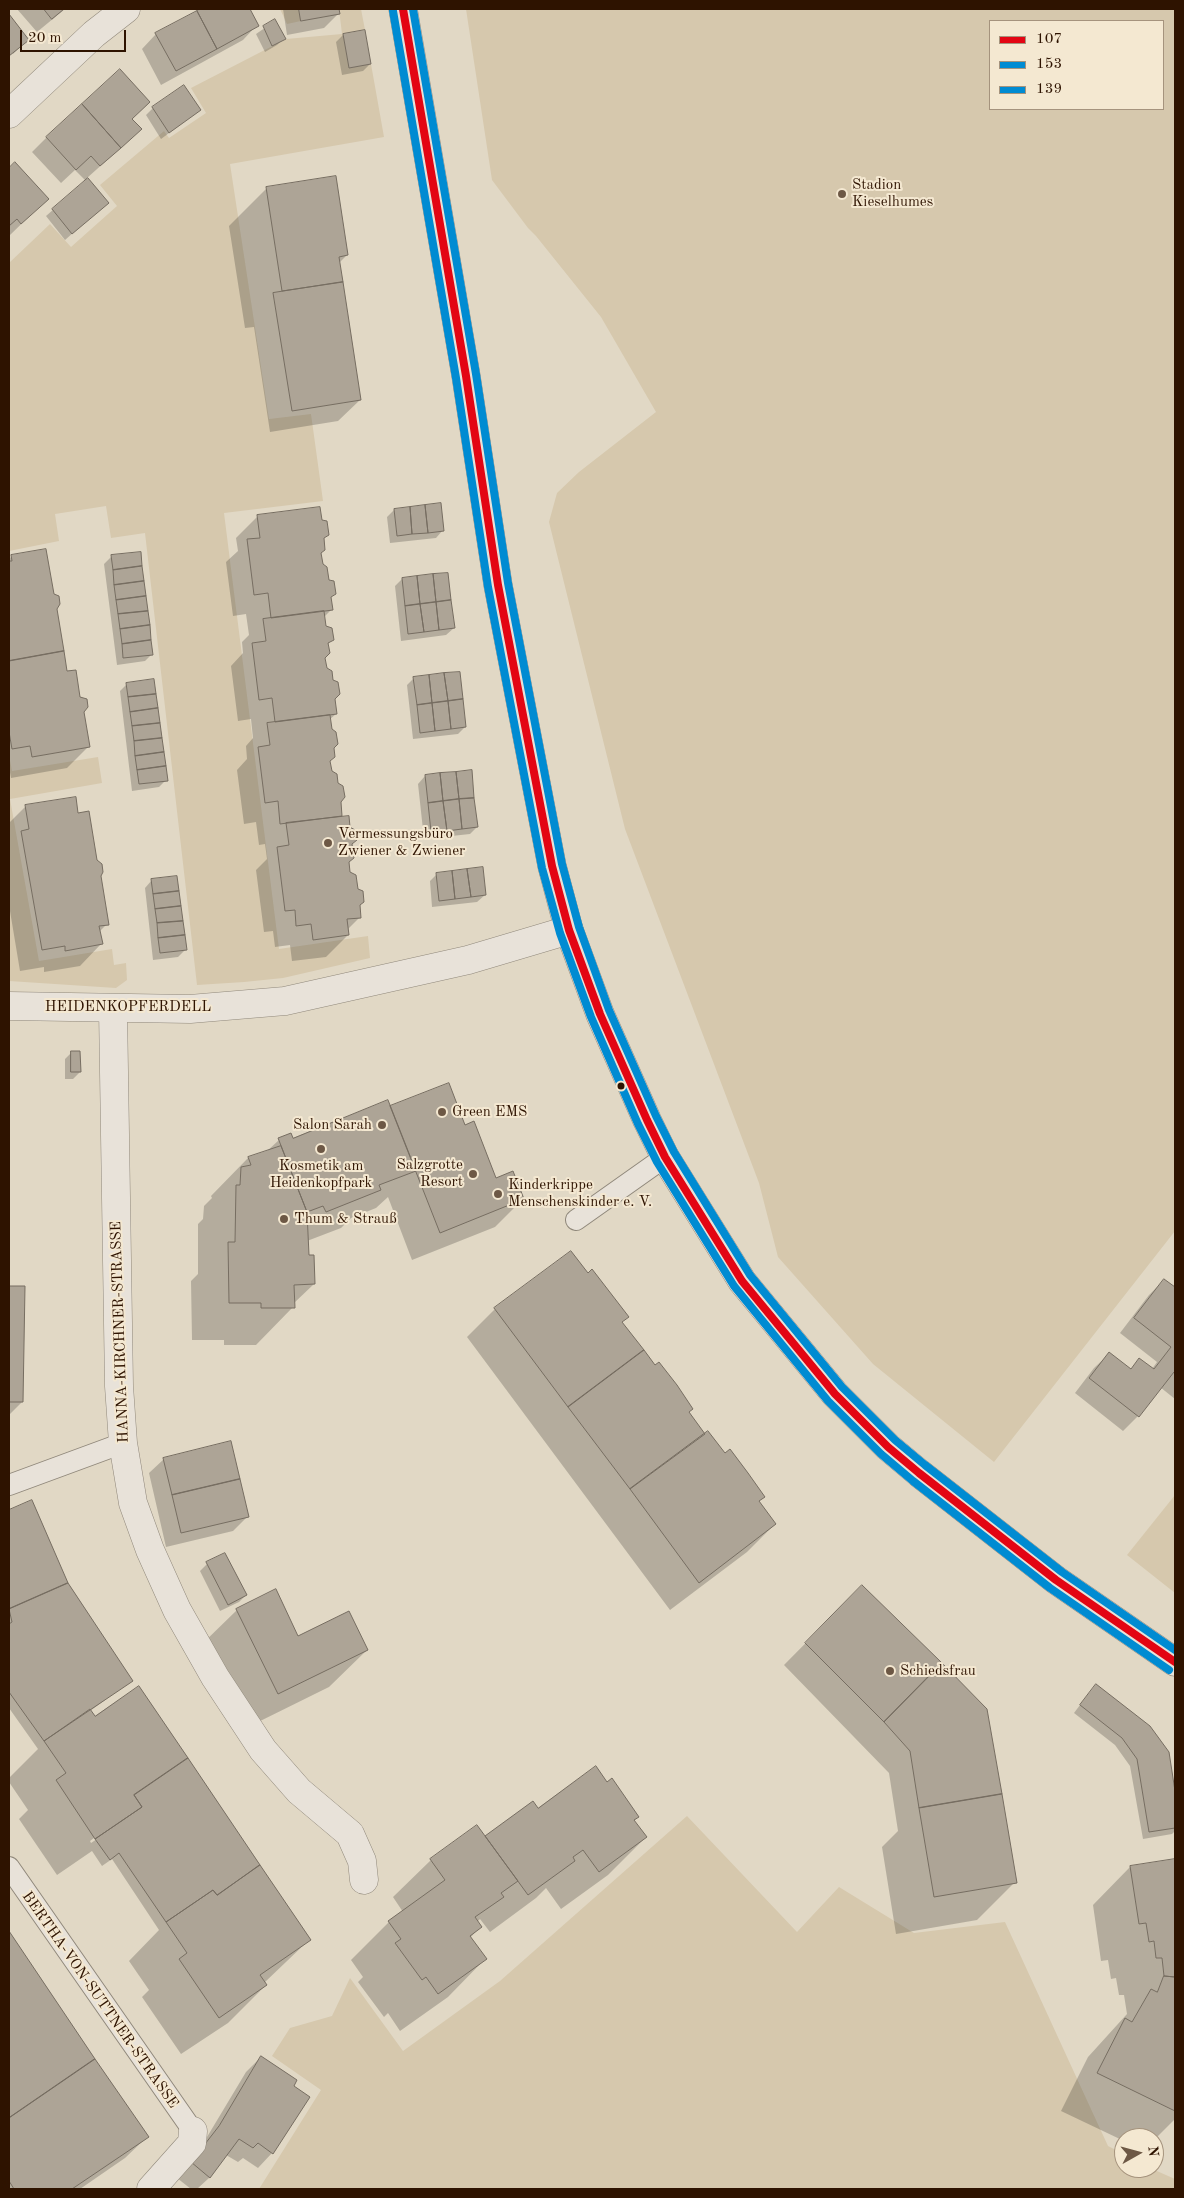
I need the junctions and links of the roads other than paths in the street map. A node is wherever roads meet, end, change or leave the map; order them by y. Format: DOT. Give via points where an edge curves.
graph roads {
  1 [pos="126,9"];
  2 [pos="403,9"];
  3 [pos="9,114"];
  4 [pos="569,930"];
  5 [pos="9,1006"];
  6 [pos="113,1009"];
  7 [pos="665,1157"];
  8 [pos="576,1220"];
  9 [pos="124,1443"];
  10 [pos="9,1485"];
  11 [pos="1175,1662"];
  12 [pos="9,1867"];
  13 [pos="364,1880"];
  14 [pos="193,2131"];
  15 [pos="151,2189"];
  1 -- 3 [label="street" via="94,34"];
  2 -- 4 [label="street" via="498,584 552,866"];
  4 -- 6 [label="street, HEIDENKOPFERDELL" via="468,960 286,1000 190,1009"];
  4 -- 7 [label="street" via="600,1014"];
  5 -- 6 [label="street, HEIDENKOPFERDELL"];
  6 -- 9 [label="street, HANNA-KIRCHNER-STRASSE" via="119,1386"];
  7 -- 8 [label="lane"];
  7 -- 11 [label="street" via="742,1281 835,1394 888,1447 1056,1580"];
  9 -- 10 [label="lane"];
  9 -- 13 [label="street, HANNA-KIRCHNER-STRASSE" via="133,1503 150,1550 188,1632 263,1750 299,1791 350,1834 362,1861"];
  12 -- 14 [label="lane, BERTHA-VON-SUTTNER-STRASSE"];
  14 -- 15 [label="street" via="192,2143"];
}
